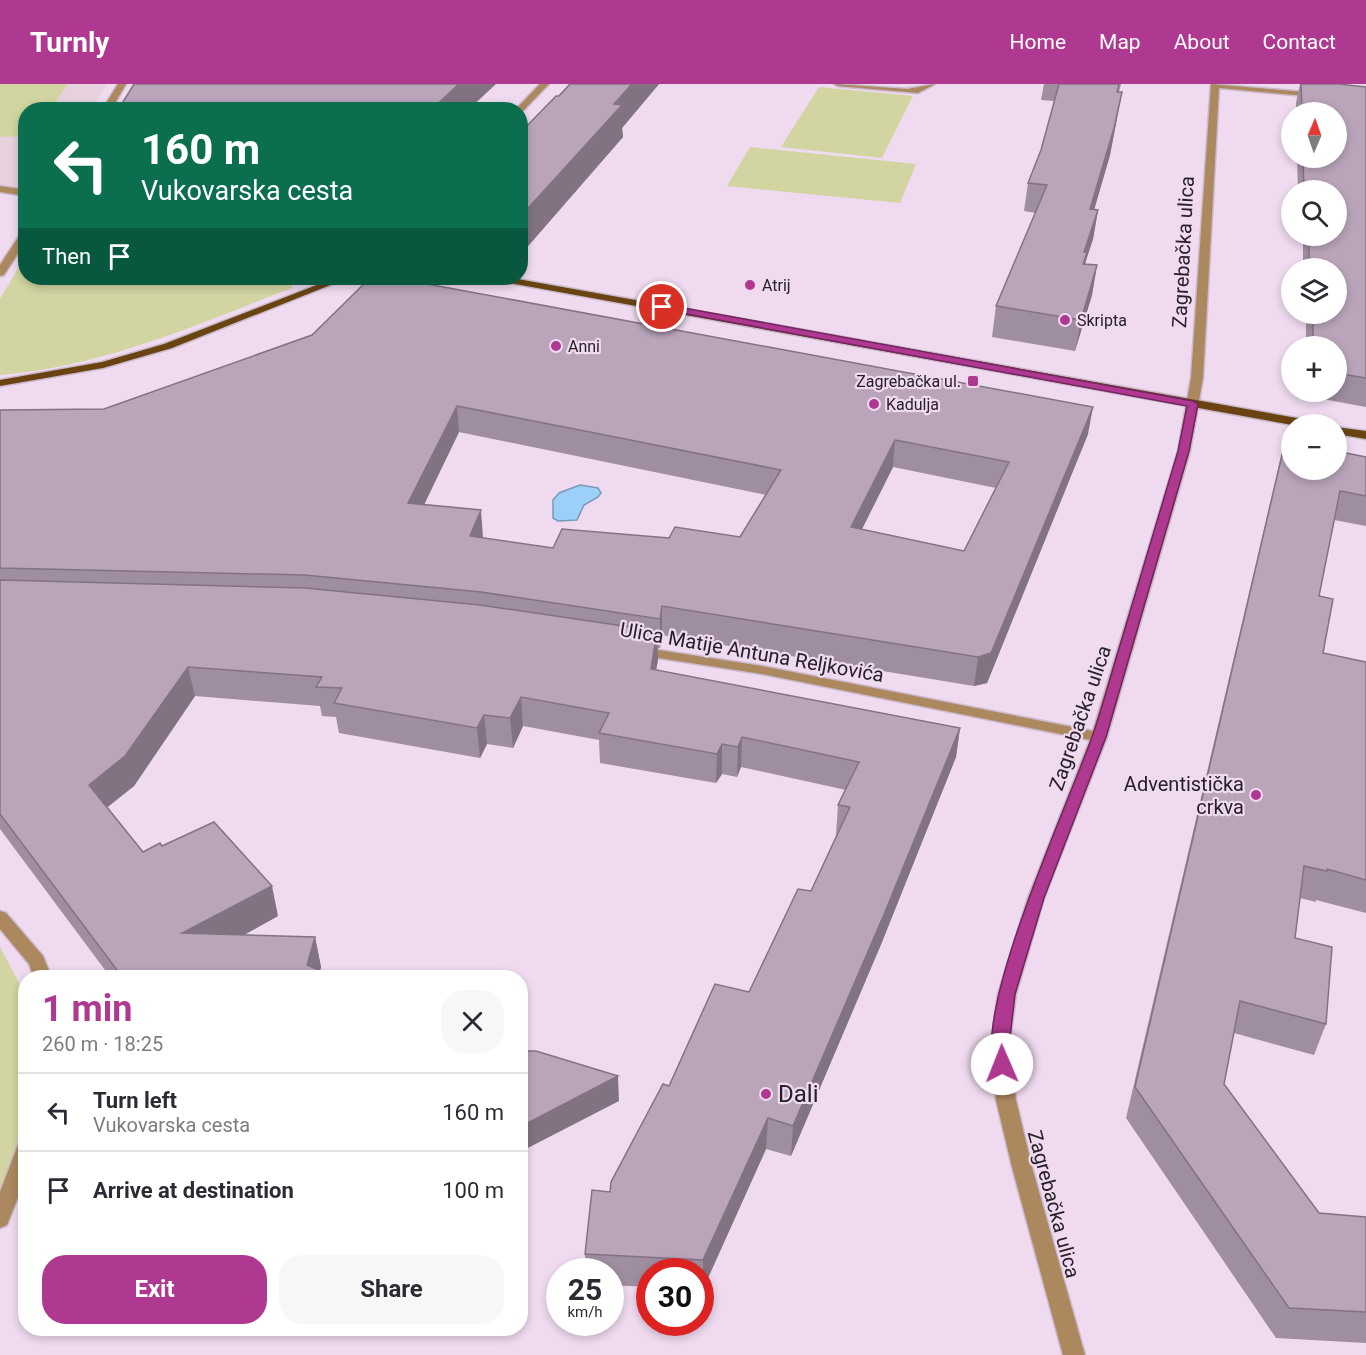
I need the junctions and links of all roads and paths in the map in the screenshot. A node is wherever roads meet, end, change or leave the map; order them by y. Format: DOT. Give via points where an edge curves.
graph roads {
  1 [pos="122,84"];
  2 [pos="545,84"];
  3 [pos="838,84"];
  4 [pos="931,84"];
  5 [pos="1215,85"];
  6 [pos="1322,96"];
  7 [pos="111,102"];
  8 [pos="527,102"];
  9 [pos="0,189"];
  10 [pos="18,192"];
  11 [pos="18,245"];
  12 [pos="0,273"];
  13 [pos="528,283"];
  14 [pos="325,285"];
  15 [pos="0,382"];
  16 [pos="1193,404"];
  17 [pos="1281,419"];
  18 [pos="1347,432"];
  19 [pos="1366,435"];
  20 [pos="622,648"];
  21 [pos="1099,737"];
  22 [pos="0,917"];
  23 [pos="40,970"];
  24 [pos="18,1170"];
  25 [pos="0,1220"];
  26 [pos="1074,1355"];
  1 -- 7 [label="street"];
  2 -- 8 [label="street"];
  3 -- 4 [label="street" via="907,91 918,91"];
  5 -- 6 [label="street"];
  5 -- 16 [label="street, Zagrebačka ulica"];
  9 -- 10 [label="street"];
  11 -- 12 [label="street"];
  13 -- 16 [label="main road"];
  14 -- 15 [label="main road" via="168,346 103,365"];
  16 -- 17 [label="main road"];
  16 -- 21 [label="street, Zagrebačka ulica" via="1184,451"];
  18 -- 19 [label="main road"];
  20 -- 21 [label="street, Ulica Matije Antuna Reljkovića" via="762,670"];
  21 -- 26 [label="street, Zagrebačka ulica" via="1036,898 1007,994 1000,1046 1008,1111"];
  22 -- 23 [label="street"];
  24 -- 25 [label="street"];
}
